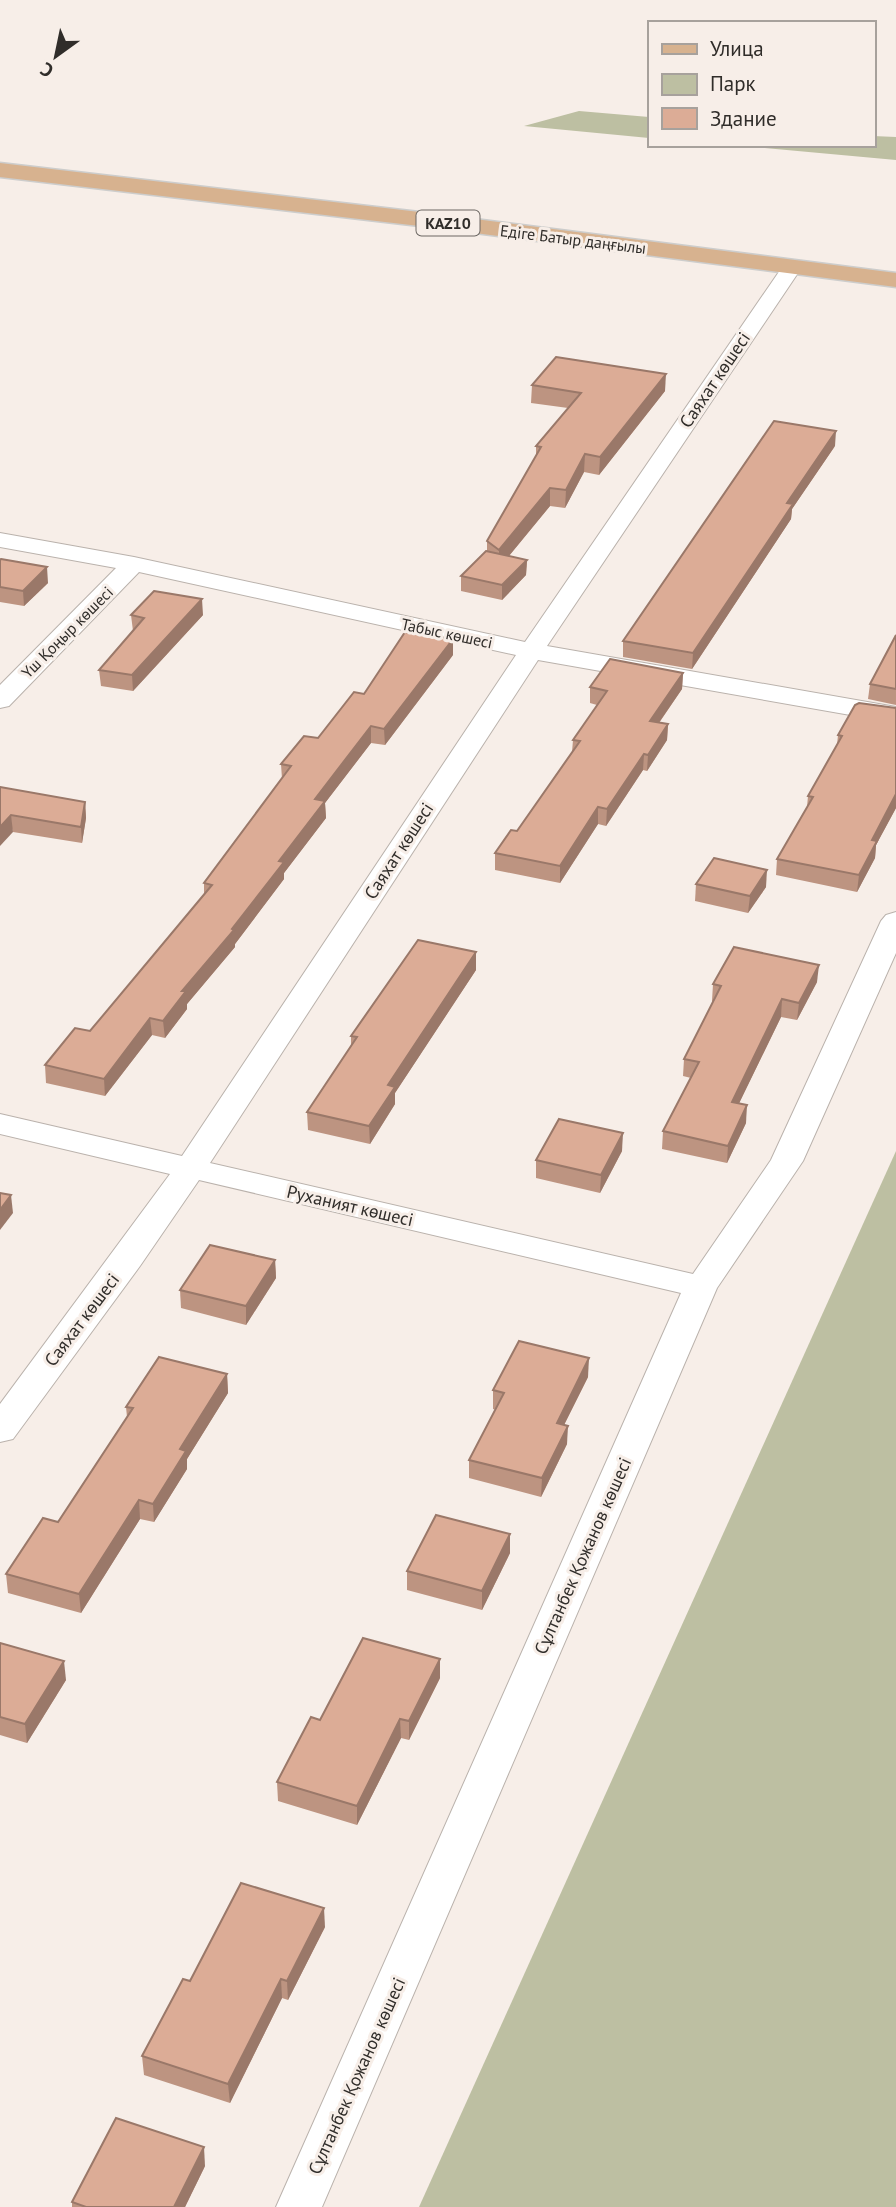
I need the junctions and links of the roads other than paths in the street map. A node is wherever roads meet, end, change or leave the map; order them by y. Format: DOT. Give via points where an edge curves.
graph roads {
  1 [pos="0,154"];
  2 [pos="0,170"];
  3 [pos="896,264"];
  4 [pos="792,267"];
  5 [pos="896,280"];
  6 [pos="0,540"];
  7 [pos="134,564"];
  8 [pos="531,651"];
  9 [pos="0,700"];
  10 [pos="896,715"];
  11 [pos="896,920"];
  12 [pos="0,1124"];
  13 [pos="190,1170"];
  14 [pos="701,1287"];
  15 [pos="0,1430"];
  16 [pos="299,2207"];
  1 -- 3 [label="main road, Едіге Батыр даңғылы / KAZ10"];
  2 -- 4 [label="main road, Едіге Батыр даңғылы / KAZ10"];
  4 -- 5 [label="main road, Едіге Батыр даңғылы / KAZ10"];
  4 -- 8 [label="street, Саяхат көшесі"];
  6 -- 7 [label="street, Табыс көшесі"];
  7 -- 8 [label="street, Табыс көшесі"];
  7 -- 9 [label="street, Үш Қоңыр көшесі"];
  8 -- 10 [label="street, Табыс көшесі"];
  8 -- 13 [label="street, Саяхат көшесі"];
  11 -- 14 [label="street, Сұлтанбек Қожанов көшесі" via="787,1161"];
  12 -- 13 [label="street, Руханият көшесі"];
  13 -- 14 [label="street, Руханият көшесі"];
  13 -- 15 [label="street, Саяхат көшесі"];
  14 -- 16 [label="street, Сұлтанбек Қожанов көшесі"];
}
